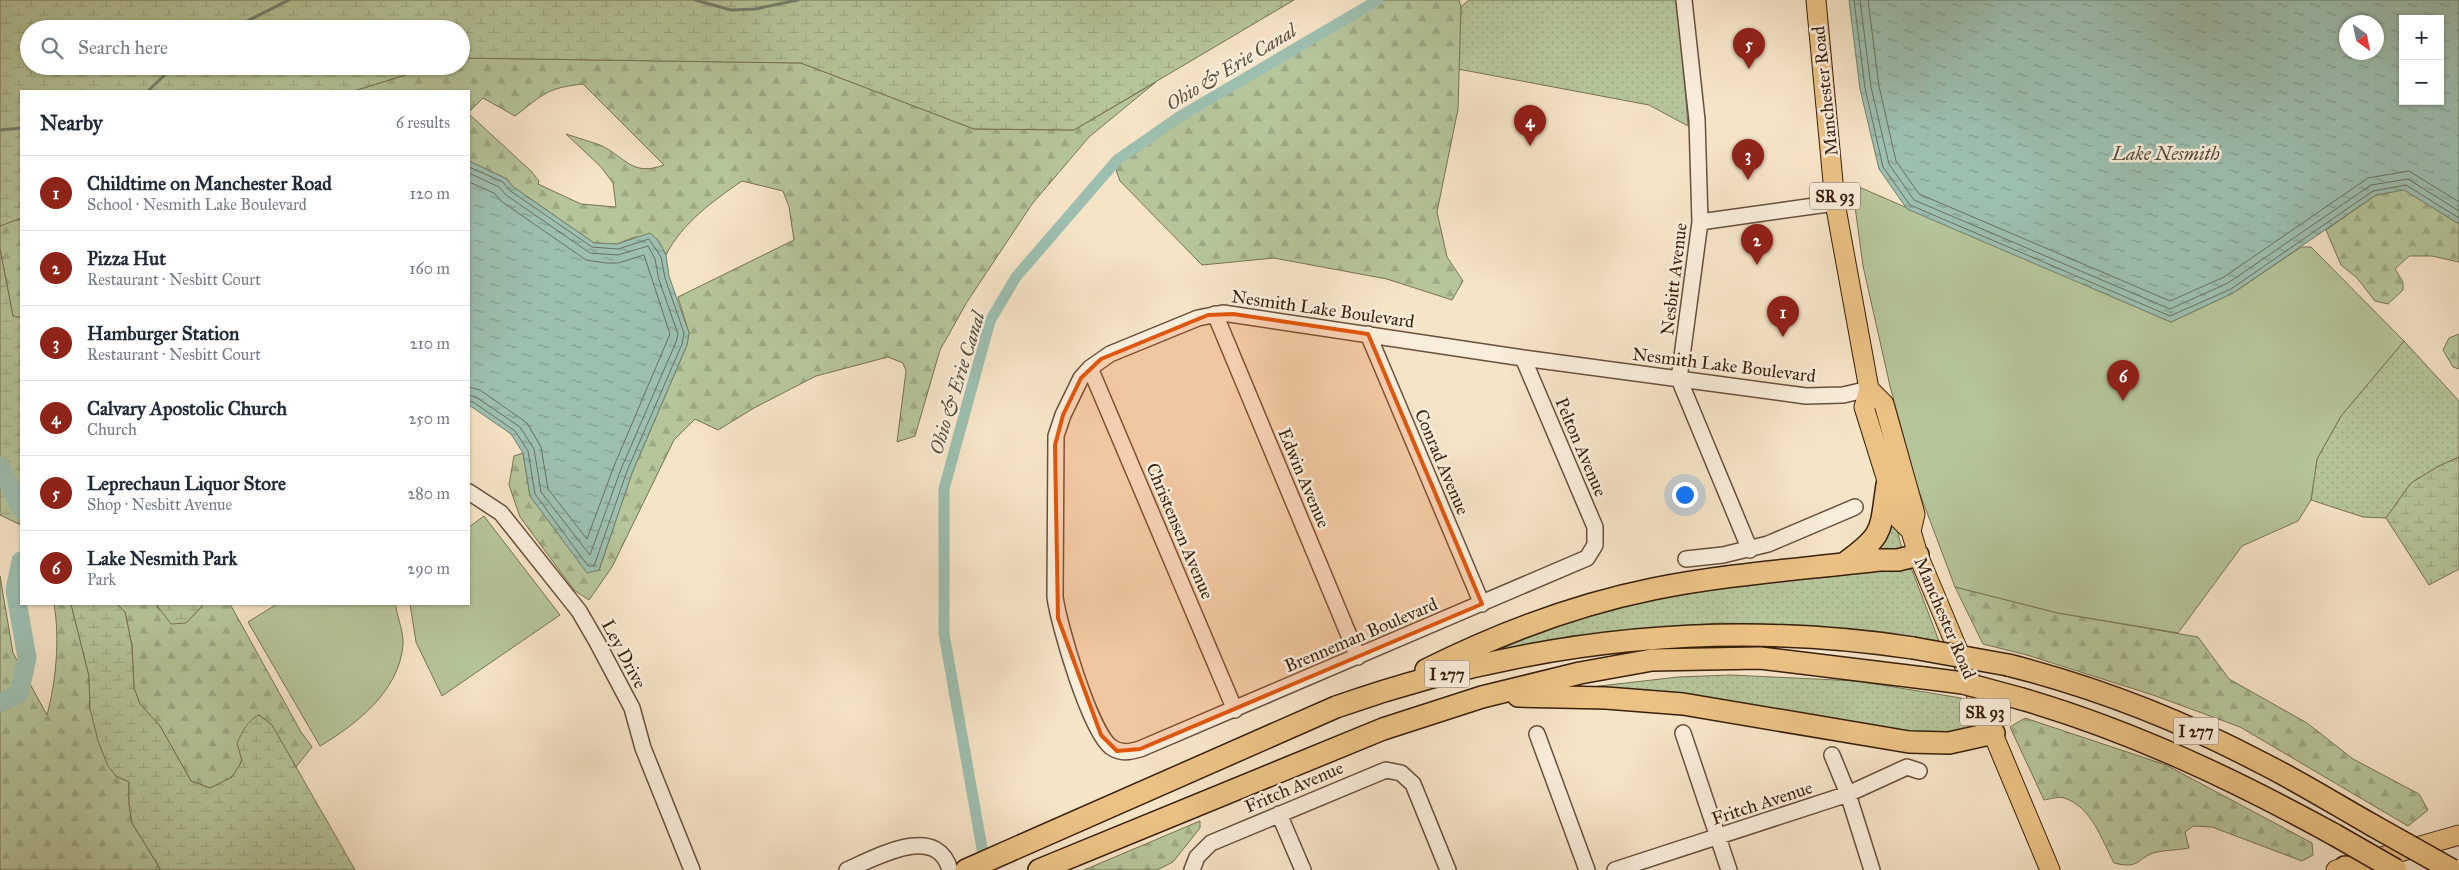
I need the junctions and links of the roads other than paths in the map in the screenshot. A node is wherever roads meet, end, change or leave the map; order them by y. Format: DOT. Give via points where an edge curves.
graph roads {
  1 [pos="1684,0"];
  2 [pos="1816,0"];
  3 [pos="1836,203"];
  4 [pos="1700,222"];
  5 [pos="1215,314"];
  6 [pos="1368,334"];
  7 [pos="1523,358"];
  8 [pos="1090,368"];
  9 [pos="1680,379"];
  10 [pos="1869,389"];
  11 [pos="1887,485"];
  12 [pos="470,493"];
  13 [pos="1855,507"];
  14 [pos="1911,531"];
  15 [pos="1750,550"];
  16 [pos="1592,551"];
  17 [pos="1918,555"];
  18 [pos="1686,559"];
  19 [pos="1843,564"];
  20 [pos="1482,604"];
  21 [pos="1358,657"];
  22 [pos="1382,691"];
  23 [pos="1490,695"];
  24 [pos="1235,710"];
  25 [pos="1682,733"];
  26 [pos="1994,733"];
  27 [pos="1537,734"];
  28 [pos="1140,749"];
  29 [pos="1832,755"];
  30 [pos="1919,771"];
  31 [pos="1848,794"];
  32 [pos="1279,814"];
  33 [pos="2459,835"];
  34 [pos="1719,837"];
  35 [pos="2342,869"];
  36 [pos="692,870"];
  37 [pos="847,870"];
  38 [pos="950,870"];
  39 [pos="966,870"];
  40 [pos="1039,870"];
  41 [pos="1192,870"];
  42 [pos="1303,870"];
  43 [pos="1448,870"];
  44 [pos="1587,870"];
  45 [pos="1615,870"];
  46 [pos="1729,870"];
  47 [pos="1872,870"];
  48 [pos="2050,870"];
  49 [pos="2396,870"];
  50 [pos="2452,870"];
  1 -- 4 [label="street, Nesbitt Avenue" via="1698,139"];
  2 -- 3 [label="main road, Manchester Road / SR 93"];
  3 -- 4 [label="street"];
  3 -- 10 [label="main road, Manchester Road / SR 93"];
  4 -- 9 [label="street, Nesbitt Avenue"];
  5 -- 6 [label="street, Nesmith Lake Boulevard"];
  5 -- 8 [label="street, Nesmith Lake Boulevard" via="1119,350"];
  5 -- 21 [label="street, Edwin Avenue"];
  6 -- 7 [label="street, Nesmith Lake Boulevard"];
  6 -- 20 [label="street, Conrad Avenue"];
  7 -- 9 [label="street, Nesmith Lake Boulevard"];
  7 -- 16 [label="street, Pelton Avenue" via="1595,527 1597,536"];
  8 -- 24 [label="street, Christensen Avenue"];
  8 -- 28 [label="street, Nesmith Lake Boulevard" via="1081,378 1056,436 1055,597 1062,634 1100,735 1117,750 1132,752"];
  9 -- 10 [label="street, Nesmith Lake Boulevard" via="1806,396 1842,395"];
  9 -- 15 [label="street, Nesbitt Avenue"];
  10 -- 11 [label="main road, Manchester Road / SR 93" via="1864,406"];
  10 -- 14 [label="main road, Manchester Road / SR 93" via="1884,404 1915,514"];
  11 -- 14 [label="main road, Manchester Road / SR 93" via="1899,519"];
  11 -- 19 [label="highway" via="1880,530 1868,546"];
  12 -- 36 [label="street, Ley Drive" via="501,513 579,612 594,637 632,708 643,748"];
  13 -- 15 [label="street"];
  14 -- 17 [label="main road, Manchester Road / SR 93"];
  15 -- 18 [label="street"];
  16 -- 20 [label="street, Brenneman Boulevard" via="1582,561"];
  17 -- 19 [label="highway" via="1898,560"];
  17 -- 26 [label="main road, Manchester Road / SR 93"];
  19 -- 22 [label="highway" via="1654,588 1577,608 1477,644"];
  20 -- 21 [label="street, Brenneman Boulevard"];
  21 -- 24 [label="street, Brenneman Boulevard"];
  22 -- 39 [label="highway, I 277" via="1336,707"];
  22 -- 50 [label="highway, I 277, bridge" via="1537,652 1643,638 1804,635 1913,648 2008,665 2128,702 2261,762"];
  23 -- 26 [label="highway" via="1659,702 1770,717 1909,742 1949,743"];
  23 -- 40 [label="highway, I 277" via="1383,729"];
  23 -- 49 [label="highway, I 277, bridge" via="1652,660 1760,658 1963,683 2069,713 2216,772"];
  24 -- 28 [label="street, Brenneman Boulevard"];
  25 -- 34 [label="street"];
  26 -- 48 [label="main road, Manchester Road / SR 93"];
  27 -- 44 [label="street"];
  29 -- 31 [label="street"];
  30 -- 31 [label="street, Fritch Avenue" via="1907,768"];
  31 -- 34 [label="street, Fritch Avenue"];
  31 -- 47 [label="street"];
  32 -- 41 [label="street, Fritch Avenue" via="1206,846"];
  32 -- 42 [label="street"];
  32 -- 43 [label="street, Fritch Avenue" via="1386,770 1395,771 1409,779"];
  33 -- 35 [label="main road"];
  34 -- 45 [label="street, Fritch Avenue"];
  34 -- 46 [label="street"];
  37 -- 38 [label="street" via="896,850 921,845 938,851"];
}
